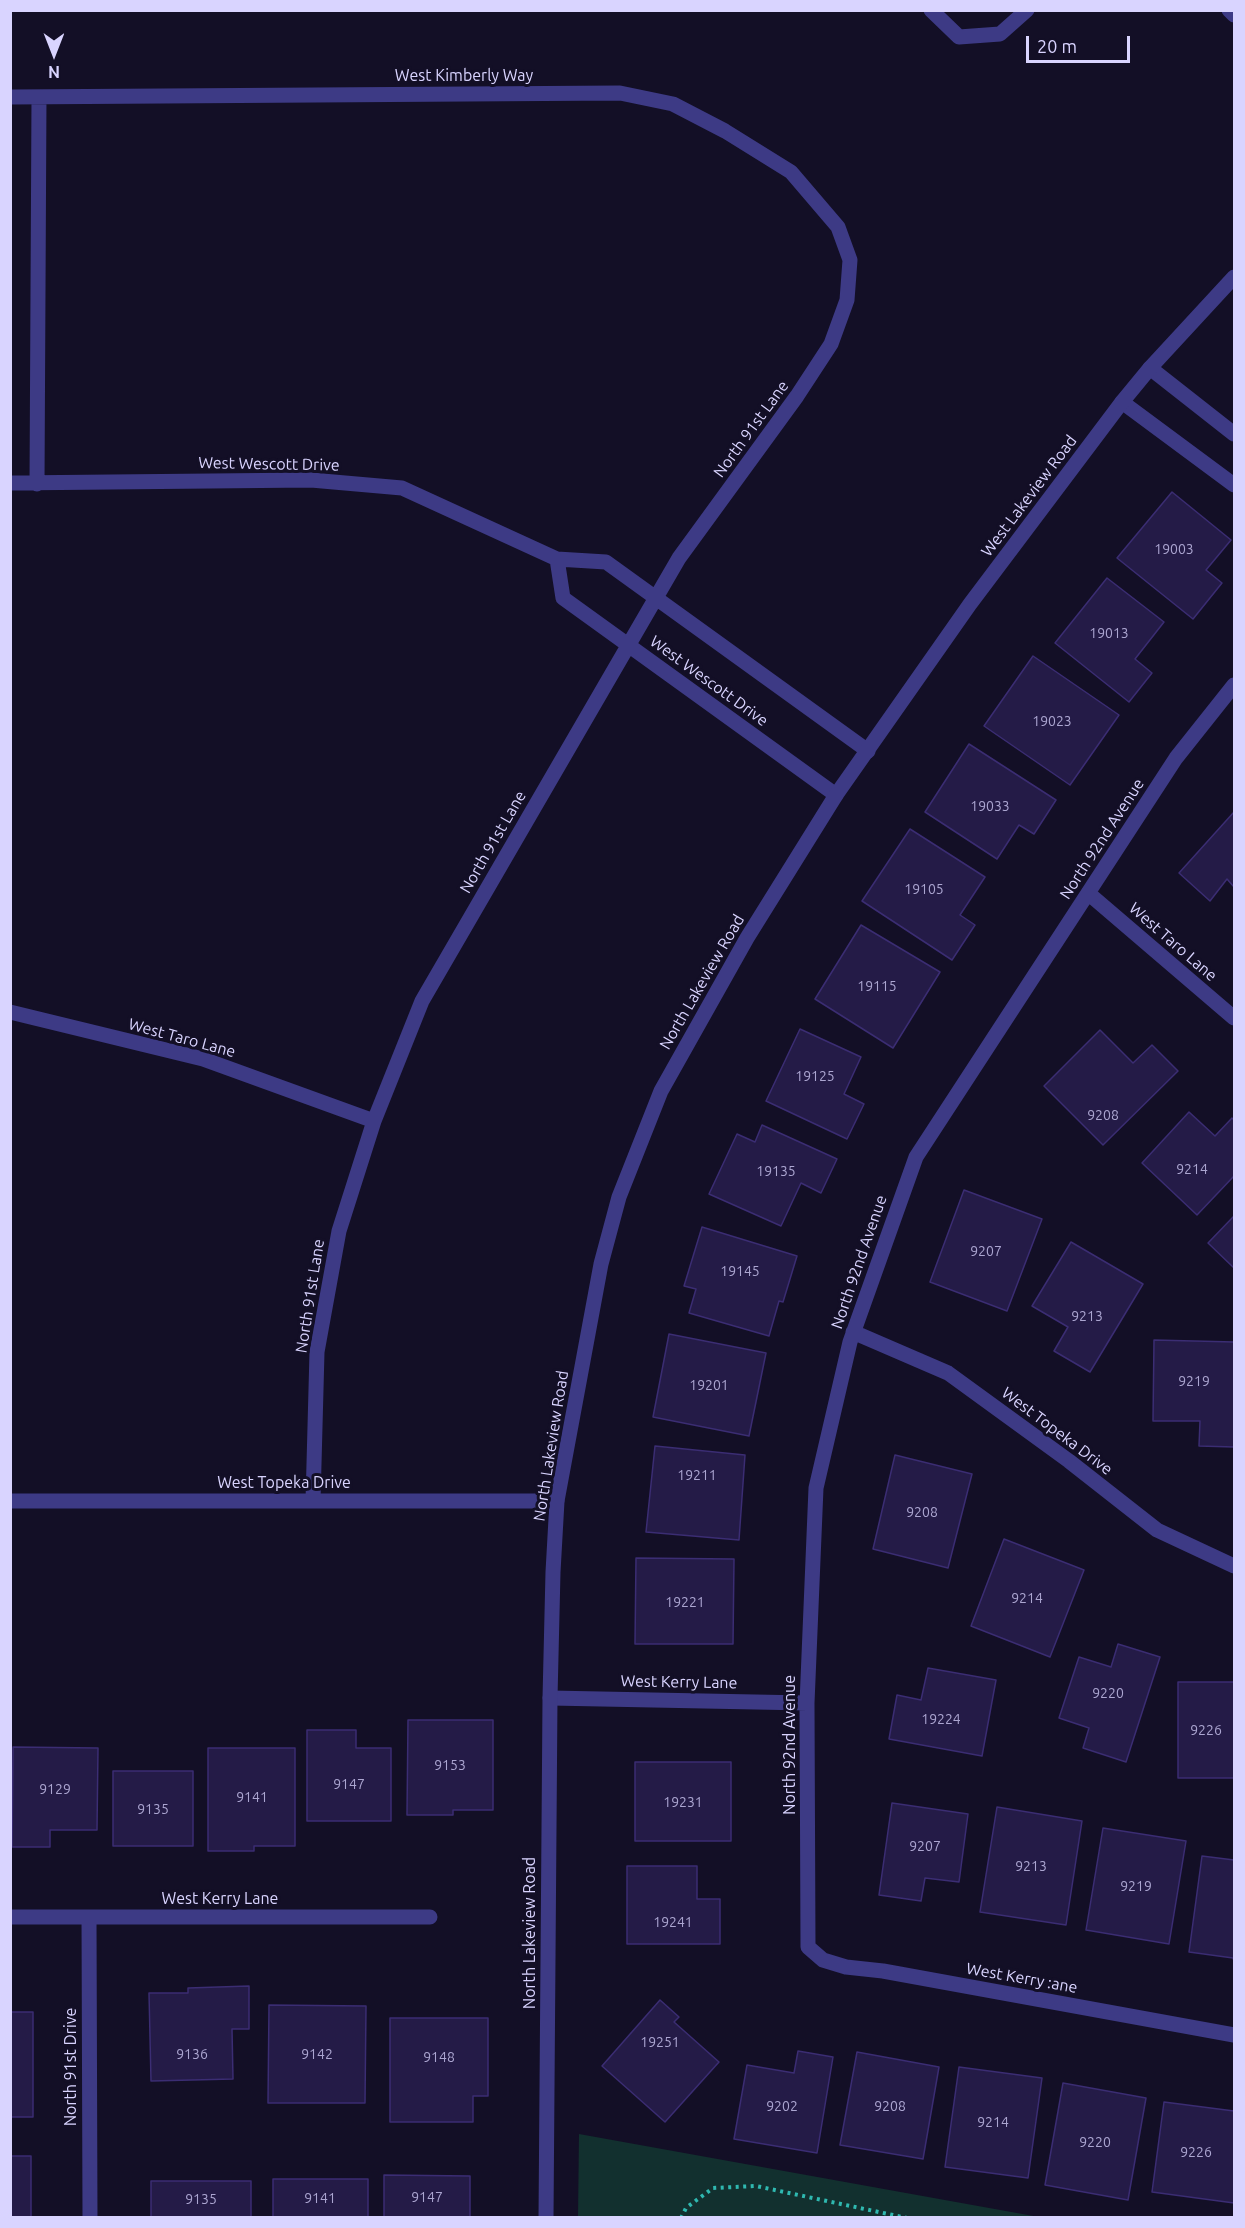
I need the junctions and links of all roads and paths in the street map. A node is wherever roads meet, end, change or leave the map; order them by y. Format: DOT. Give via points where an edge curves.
graph roads {
  1 [pos="931,10"];
  2 [pos="1027,10"];
  3 [pos="1229,10"];
  4 [pos="1234,15"];
  5 [pos="39,97"];
  6 [pos="10,98"];
  7 [pos="850,260"];
  8 [pos="1234,277"];
  9 [pos="1150,368"];
  10 [pos="1122,402"];
  11 [pos="1234,434"];
  12 [pos="10,483"];
  13 [pos="37,484"];
  14 [pos="1234,485"];
  15 [pos="557,559"];
  16 [pos="656,598"];
  17 [pos="628,645"];
  18 [pos="1234,685"];
  19 [pos="868,751"];
  20 [pos="836,795"];
  21 [pos="1088,893"];
  22 [pos="10,1012"];
  23 [pos="1234,1018"];
  24 [pos="374,1121"];
  25 [pos="853,1332"];
  26 [pos="10,1501"];
  27 [pos="313,1501"];
  28 [pos="557,1501"];
  29 [pos="1234,1566"];
  30 [pos="550,1698"];
  31 [pos="807,1703"];
  32 [pos="10,1917"];
  33 [pos="89,1917"];
  34 [pos="430,1917"];
  35 [pos="808,1947"];
  36 [pos="1234,2035"];
  37 [pos="90,2217"];
  38 [pos="546,2217"];
  39 [pos="681,2217"];
  40 [pos="906,2217"];
  1 -- 2 [label="street" via="958,37 1000,34"];
  3 -- 4 [label="street"];
  5 -- 6 [label="street, West Kimberly Way"];
  5 -- 7 [label="street, West Kimberly Way" via="620,93 673,104 791,172 838,227"];
  5 -- 13 [label="street"];
  7 -- 16 [label="street, North 91st Lane" via="847,300 831,345 679,558"];
  8 -- 9 [label="street, West Lakeview Road"];
  9 -- 10 [label="street, West Lakeview Road"];
  9 -- 11 [label="street"];
  10 -- 14 [label="street"];
  10 -- 19 [label="street, West Lakeview Road" via="970,604"];
  12 -- 13 [label="street"];
  13 -- 15 [label="street, West Wescott Drive" via="311,480 402,488"];
  15 -- 16 [label="street, West Wescott Drive" via="606,562"];
  15 -- 17 [label="street, West Wescott Drive" via="563,598"];
  16 -- 17 [label="street, North 91st Lane"];
  16 -- 19 [label="street, West Wescott Drive"];
  17 -- 20 [label="street, West Wescott Drive"];
  17 -- 24 [label="street, North 91st Lane" via="422,1001"];
  18 -- 21 [label="street, North 92nd Avenue" via="1176,758"];
  19 -- 20 [label="street, North Lakeview Road"];
  20 -- 28 [label="street, North Lakeview Road" via="741,949 661,1091 648,1123 619,1197 601,1264"];
  21 -- 23 [label="street, West Taro Lane"];
  21 -- 25 [label="street, North 92nd Avenue" via="916,1157"];
  22 -- 24 [label="street, West Taro Lane" via="203,1059"];
  24 -- 27 [label="street, North 91st Lane" via="339,1231 317,1352"];
  25 -- 29 [label="street, West Topeka Drive" via="948,1373 1157,1530"];
  25 -- 31 [label="street, North 92nd Avenue" via="816,1488"];
  26 -- 27 [label="street, West Topeka Drive"];
  27 -- 28 [label="street, West Topeka Drive"];
  28 -- 30 [label="street, North Lakeview Road"];
  30 -- 31 [label="street, West Kerry Lane"];
  30 -- 38 [label="street, North Lakeview Road"];
  31 -- 35 [label="street, North 92nd Avenue"];
  32 -- 33 [label="street, West Kerry Lane"];
  33 -- 34 [label="street, West Kerry Lane"];
  33 -- 37 [label="street, North 91st Drive"];
  35 -- 36 [label="street, West Kerry :ane" via="823,1960 846,1967"];
  39 -- 40 [label="path" via="686,2208 713,2188 756,2186"];
}
